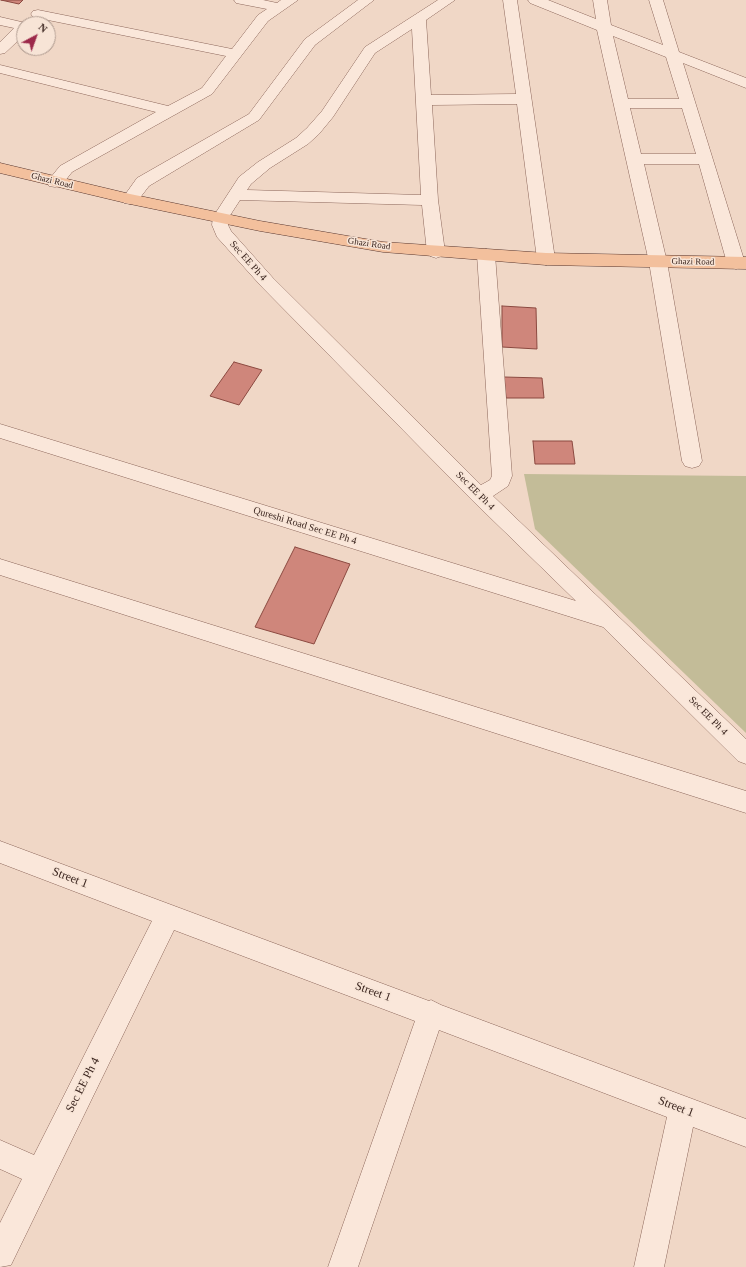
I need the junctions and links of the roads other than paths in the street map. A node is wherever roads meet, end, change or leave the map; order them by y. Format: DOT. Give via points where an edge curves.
graph roads {
  1 [pos="52,0"];
  2 [pos="241,0"];
  3 [pos="367,0"];
  4 [pos="448,0"];
  5 [pos="510,0"];
  6 [pos="535,0"];
  7 [pos="600,0"];
  8 [pos="656,0"];
  9 [pos="284,4"];
  10 [pos="38,14"];
  11 [pos="419,19"];
  12 [pos="0,21"];
  13 [pos="16,24"];
  14 [pos="604,27"];
  15 [pos="16,34"];
  16 [pos="0,50"];
  17 [pos="236,54"];
  18 [pos="672,54"];
  19 [pos="0,69"];
  20 [pos="746,83"];
  21 [pos="524,99"];
  22 [pos="424,100"];
  23 [pos="688,103"];
  24 [pos="622,104"];
  25 [pos="170,111"];
  26 [pos="635,159"];
  27 [pos="705,159"];
  28 [pos="0,168"];
  29 [pos="55,182"];
  30 [pos="236,195"];
  31 [pos="130,199"];
  32 [pos="430,200"];
  33 [pos="221,217"];
  34 [pos="436,252"];
  35 [pos="486,255"];
  36 [pos="546,259"];
  37 [pos="658,262"];
  38 [pos="741,263"];
  39 [pos="0,431"];
  40 [pos="692,461"];
  41 [pos="479,495"];
  42 [pos="0,567"];
  43 [pos="611,621"];
  44 [pos="746,754"];
  45 [pos="746,802"];
  46 [pos="0,852"];
  47 [pos="168,916"];
  48 [pos="432,1013"];
  49 [pos="683,1110"];
  50 [pos="746,1133"];
  51 [pos="0,1154"];
  52 [pos="40,1172"];
  53 [pos="0,1254"];
  54 [pos="343,1267"];
  55 [pos="649,1267"];
  1 -- 10 [label="street"];
  2 -- 9 [label="street"];
  3 -- 31 [label="street" via="310,42 254,117 143,182"];
  4 -- 11 [label="street"];
  5 -- 21 [label="street"];
  6 -- 14 [label="street"];
  7 -- 14 [label="street"];
  8 -- 18 [label="street"];
  9 -- 17 [label="street" via="263,18"];
  10 -- 17 [label="street"];
  11 -- 22 [label="street"];
  11 -- 30 [label="street" via="370,50 314,131 254,173"];
  12 -- 13 [label="street"];
  14 -- 18 [label="street"];
  14 -- 24 [label="street"];
  15 -- 16 [label="street"];
  17 -- 25 [label="street" via="207,92"];
  18 -- 20 [label="street"];
  18 -- 23 [label="street"];
  19 -- 25 [label="street"];
  21 -- 22 [label="street"];
  21 -- 36 [label="street"];
  22 -- 32 [label="street"];
  23 -- 24 [label="street"];
  23 -- 27 [label="street"];
  24 -- 26 [label="street"];
  25 -- 29 [label="street" via="66,169"];
  26 -- 27 [label="street"];
  26 -- 37 [label="street"];
  27 -- 38 [label="street"];
  28 -- 29 [label="main road, Ghazi Road"];
  29 -- 31 [label="main road, Ghazi Road"];
  30 -- 32 [label="street"];
  30 -- 33 [label="street"];
  31 -- 33 [label="main road, Ghazi Road"];
  32 -- 34 [label="street"];
  33 -- 34 [label="main road, Ghazi Road" via="313,236"];
  33 -- 41 [label="street, Sec EE Ph 4" via="223,233 267,282"];
  34 -- 35 [label="main road, Ghazi Road"];
  35 -- 36 [label="main road, Ghazi Road"];
  35 -- 41 [label="street" via="502,476 497,485"];
  36 -- 37 [label="main road, Ghazi Road"];
  37 -- 38 [label="main road, Ghazi Road"];
  37 -- 40 [label="street"];
  39 -- 43 [label="street, Qureshi Road Sec EE Ph 4"];
  41 -- 43 [label="street, Sec EE Ph 4"];
  42 -- 45 [label="street"];
  43 -- 44 [label="street, Sec EE Ph 4"];
  46 -- 47 [label="street, Street 1"];
  47 -- 48 [label="street, Street 1"];
  47 -- 52 [label="street, Sec EE Ph 4"];
  48 -- 49 [label="street, Street 1"];
  48 -- 54 [label="street"];
  49 -- 50 [label="street, Street 1"];
  49 -- 55 [label="street"];
  51 -- 52 [label="street"];
  52 -- 53 [label="street, Sec EE Ph 4"];
}
